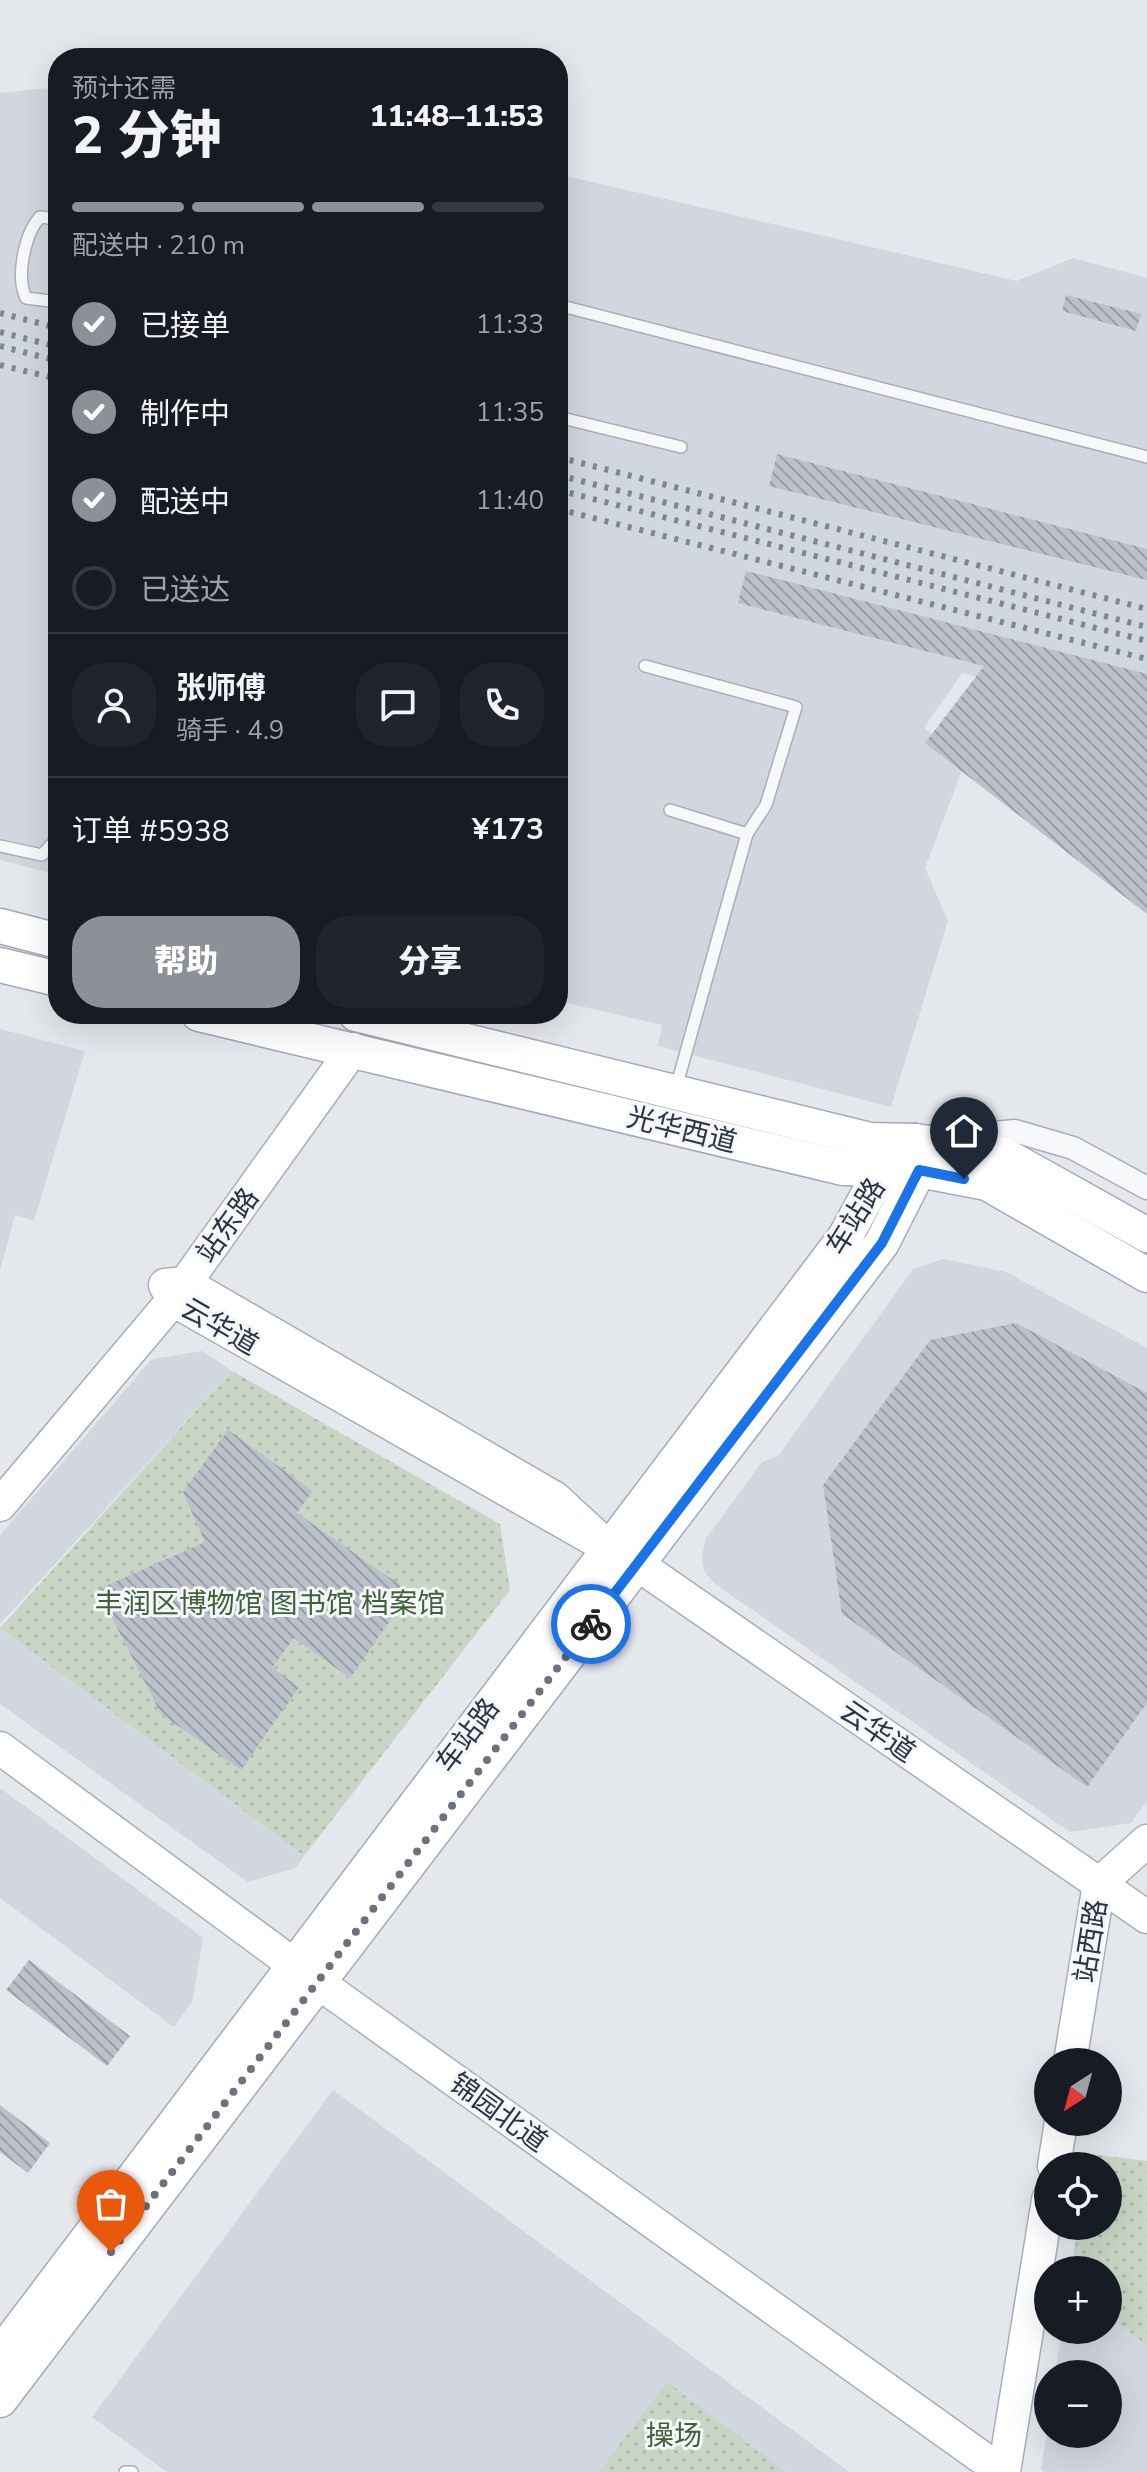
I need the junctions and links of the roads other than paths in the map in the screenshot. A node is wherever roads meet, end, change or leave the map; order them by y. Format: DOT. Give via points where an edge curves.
graph roads {
  1 [pos="48,218"];
  2 [pos="48,301"];
  3 [pos="568,308"];
  4 [pos="568,419"];
  5 [pos="681,447"];
  6 [pos="1147,457"];
  7 [pos="645,666"];
  8 [pos="670,810"];
  9 [pos="747,834"];
  10 [pos="0,846"];
  11 [pos="48,848"];
  12 [pos="0,926"];
  13 [pos="48,938"];
  14 [pos="0,965"];
  15 [pos="48,977"];
  16 [pos="253,1024"];
  17 [pos="397,1024"];
  18 [pos="324,1037"];
  19 [pos="675,1092"];
  20 [pos="917,1155"];
  21 [pos="881,1171"];
  22 [pos="1147,1188"];
  23 [pos="1147,1235"];
  24 [pos="1147,1275"];
  25 [pos="174,1289"];
  26 [pos="0,1480"];
  27 [pos="0,1505"];
  28 [pos="622,1556"];
  29 [pos="0,1748"];
  30 [pos="1147,1841"];
  31 [pos="1099,1884"];
  32 [pos="1147,1917"];
  33 [pos="305,1973"];
  34 [pos="1072,2048"];
  35 [pos="1041,2240"];
  36 [pos="0,2355"];
  37 [pos="0,2400"];
  38 [pos="125,2472"];
  39 [pos="132,2472"];
  40 [pos="1003,2472"];
  1 -- 2 [label="lane" via="40,217 32,226 20,284 26,298"];
  3 -- 6 [label="lane"];
  4 -- 5 [label="lane"];
  7 -- 9 [label="lane" via="796,707 766,805"];
  8 -- 9 [label="lane"];
  9 -- 19 [label="lane"];
  10 -- 11 [label="lane" via="42,855"];
  12 -- 13 [label="main road"];
  14 -- 15 [label="main road"];
  16 -- 18 [label="main road, 光华西道"];
  17 -- 19 [label="main road, 光华西道"];
  18 -- 21 [label="main road, 光华西道" via="843,1168"];
  18 -- 25 [label="street, 站东路"];
  19 -- 20 [label="main road, 光华西道"];
  20 -- 21 [label="main road, 光华西道"];
  20 -- 22 [label="street" via="1015,1131 1073,1148"];
  20 -- 23 [label="main road, 光华西道" via="1002,1154"];
  20 -- 24 [label="main road, 光华西道" via="987,1183"];
  20 -- 28 [label="main road, 车站路" via="882,1243"];
  21 -- 28 [label="main road, 车站路" via="845,1237"];
  25 -- 26 [label="street, 站东路"];
  25 -- 27 [label="street, 站东路"];
  25 -- 28 [label="street, 云华道"];
  28 -- 31 [label="street, 云华道"];
  28 -- 33 [label="main road, 车站路"];
  29 -- 33 [label="street, 锦园北道"];
  30 -- 31 [label="street, 站西路"];
  31 -- 32 [label="street, 云华道"];
  31 -- 34 [label="street, 站西路"];
  33 -- 36 [label="main road, 车站路"];
  33 -- 37 [label="main road, 车站路"];
  33 -- 40 [label="street, 锦园北道"];
  35 -- 40 [label="street"];
  38 -- 39 [label="lane"];
}
